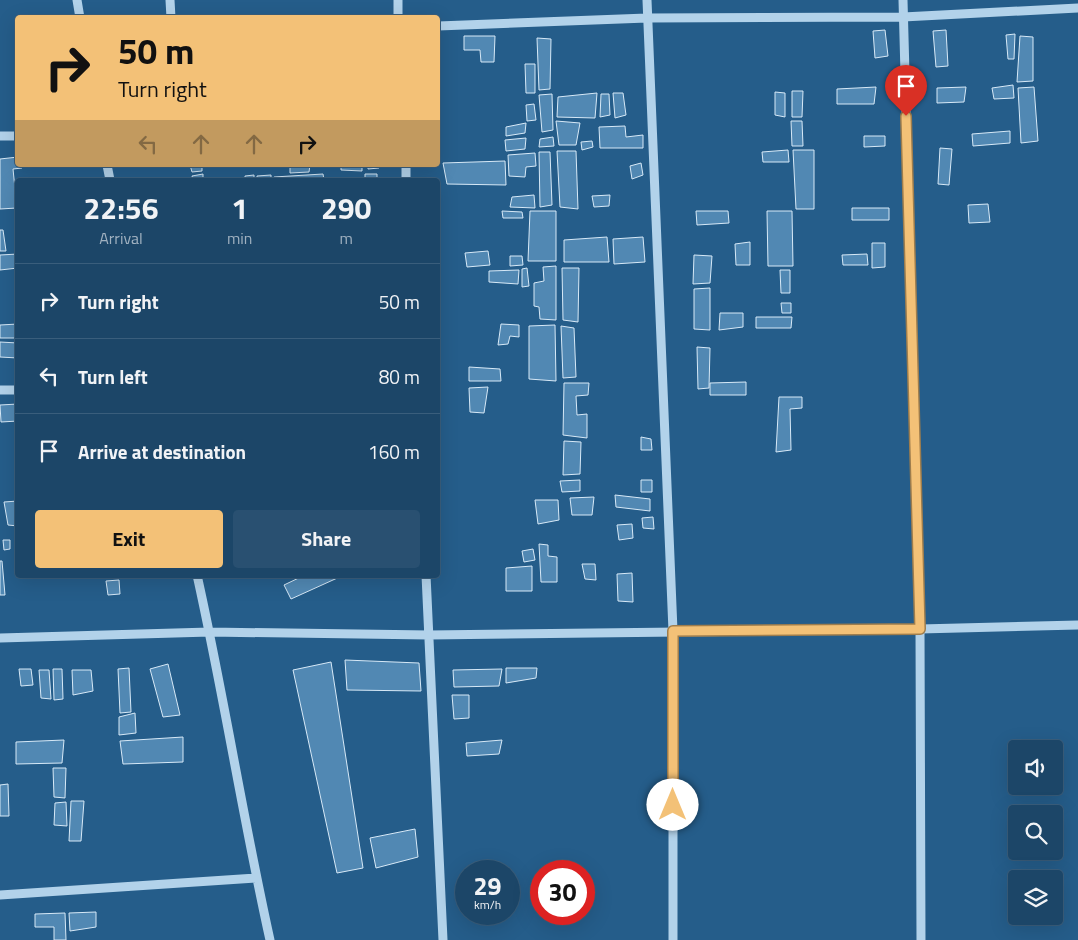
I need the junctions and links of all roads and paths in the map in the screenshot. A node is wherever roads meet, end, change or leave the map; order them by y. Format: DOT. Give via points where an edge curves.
graph roads {
  1 [pos="77,0"];
  2 [pos="170,0"];
  3 [pos="398,0"];
  4 [pos="647,0"];
  5 [pos="903,0"];
  6 [pos="1078,8"];
  7 [pos="80,15"];
  8 [pos="171,15"];
  9 [pos="398,15"];
  10 [pos="904,17"];
  11 [pos="647,18"];
  12 [pos="440,26"];
  13 [pos="0,136"];
  14 [pos="15,136"];
  15 [pos="0,390"];
  16 [pos="15,390"];
  17 [pos="198,578"];
  18 [pos="426,578"];
  19 [pos="1078,625"];
  20 [pos="920,629"];
  21 [pos="673,631"];
  22 [pos="210,632"];
  23 [pos="429,635"];
  24 [pos="0,638"];
  25 [pos="256,878"];
  26 [pos="0,895"];
  27 [pos="270,940"];
  28 [pos="443,940"];
  29 [pos="673,940"];
  30 [pos="921,940"];
  1 -- 7 [label="street"];
  2 -- 8 [label="street"];
  3 -- 9 [label="street"];
  4 -- 11 [label="street"];
  5 -- 10 [label="street"];
  6 -- 10 [label="street"];
  10 -- 11 [label="street"];
  10 -- 20 [label="street"];
  11 -- 12 [label="street"];
  11 -- 21 [label="street"];
  13 -- 14 [label="street"];
  15 -- 16 [label="street"];
  17 -- 22 [label="street"];
  18 -- 23 [label="street"];
  19 -- 20 [label="street"];
  20 -- 21 [label="street"];
  20 -- 30 [label="street"];
  21 -- 23 [label="street"];
  21 -- 29 [label="street"];
  22 -- 23 [label="street"];
  22 -- 24 [label="street"];
  22 -- 25 [label="street"];
  23 -- 28 [label="street"];
  25 -- 26 [label="street"];
  25 -- 27 [label="street"];
}
